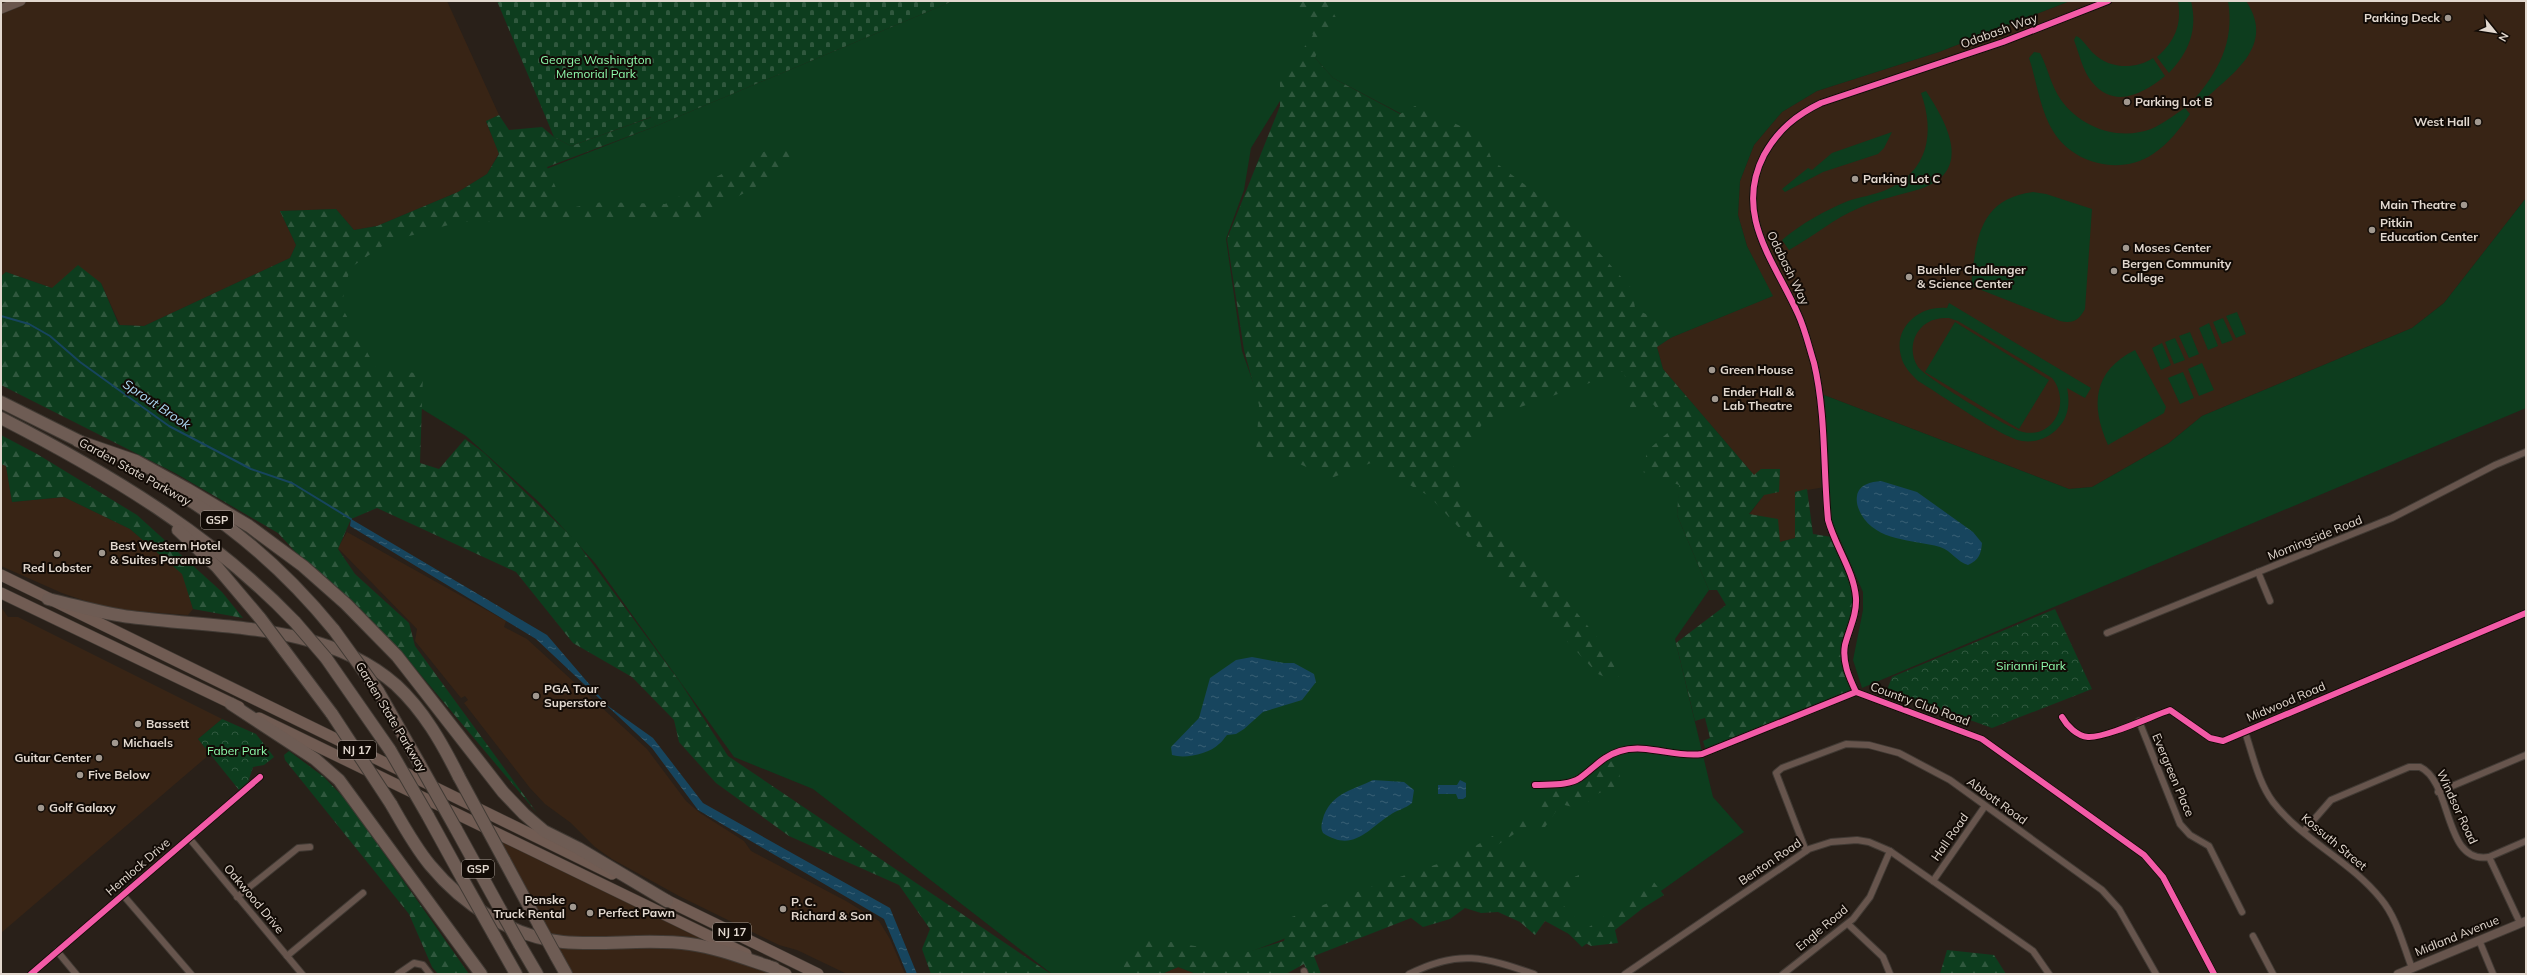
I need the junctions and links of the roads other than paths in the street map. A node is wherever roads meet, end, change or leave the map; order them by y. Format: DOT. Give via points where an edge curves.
graph roads {
  1 [pos="21,1"];
  2 [pos="2108,1"];
  3 [pos="1,9"];
  4 [pos="1,402"];
  5 [pos="1,418"];
  6 [pos="78,441"];
  7 [pos="2526,452"];
  8 [pos="147,500"];
  9 [pos="2258,572"];
  10 [pos="1,575"];
  11 [pos="1,593"];
  12 [pos="48,598"];
  13 [pos="2270,601"];
  14 [pos="2526,612"];
  15 [pos="2107,633"];
  16 [pos="1856,692"];
  17 [pos="231,704"];
  18 [pos="2062,717"];
  19 [pos="2139,721"];
  20 [pos="2245,732"];
  21 [pos="2526,755"];
  22 [pos="260,777"];
  23 [pos="1535,785"];
  24 [pos="2438,792"];
  25 [pos="1985,806"];
  26 [pos="2304,831"];
  27 [pos="189,838"];
  28 [pos="2526,841"];
  29 [pos="310,847"];
  30 [pos="1806,851"];
  31 [pos="1890,851"];
  32 [pos="2488,857"];
  33 [pos="1933,881"];
  34 [pos="362,893"];
  35 [pos="123,895"];
  36 [pos="238,897"];
  37 [pos="672,903"];
  38 [pos="2242,912"];
  39 [pos="2523,922"];
  40 [pos="1848,924"];
  41 [pos="2253,936"];
  42 [pos="2479,940"];
  43 [pos="57,951"];
  44 [pos="288,956"];
  45 [pos="774,968"];
  46 [pos="2412,968"];
  47 [pos="2156,972"];
  48 [pos="31,974"];
  49 [pos="76,974"];
  50 [pos="191,974"];
  51 [pos="302,974"];
  52 [pos="398,974"];
  53 [pos="430,974"];
  54 [pos="481,974"];
  55 [pos="516,974"];
  56 [pos="537,974"];
  57 [pos="566,974"];
  58 [pos="786,974"];
  59 [pos="818,974"];
  60 [pos="1409,974"];
  61 [pos="1534,974"];
  62 [pos="1625,974"];
  63 [pos="1783,974"];
  64 [pos="1890,974"];
  65 [pos="2049,974"];
  66 [pos="2148,974"];
  67 [pos="2214,974"];
  68 [pos="2273,974"];
  69 [pos="2398,974"];
  70 [pos="2493,974"];
  1 -- 3 [label="main road"];
  2 -- 16 [label="street, Odabash Way" via="2003,42 1821,103 1800,114 1785,127 1771,144 1760,164 1754,188 1753,207 1756,224 1768,257 1799,315 1814,365 1821,410 1828,520 1832,537 1853,581 1856,598 1844,659"];
  4 -- 6 [label="highway, Garden State Parkway / GSP"];
  5 -- 8 [label="highway, Garden State Parkway / GSP" via="84,462"];
  6 -- 37 [label="highway" via="136,461 187,488 243,522 298,562 346,604 393,652 503,792 527,818 544,831"];
  6 -- 56 [label="highway, Garden State Parkway / GSP, bridge" via="166,486 227,527 283,575 334,630 378,691"];
  7 -- 9 [label="street, Morningside Road" via="2495,465 2392,518"];
  8 -- 45 [label="highway, bridge" via="217,567 260,618 332,714 422,855 448,884 485,914 522,932 564,942 688,943 721,950"];
  8 -- 55 [label="highway, Garden State Parkway / GSP, bridge" via="200,537 239,569 295,622 326,658 390,750"];
  9 -- 13 [label="street"];
  9 -- 15 [label="street, Morningside Road"];
  10 -- 12 [label="highway, NJ 17"];
  11 -- 17 [label="highway, NJ 17"];
  12 -- 37 [label="highway, NJ 17"];
  12 -- 57 [label="highway, bridge" via="130,617 296,636 350,655 373,667 406,695 434,730"];
  14 -- 20 [label="street, Midwood Road"];
  16 -- 23 [label="street, Country Club Road" via="1702,754 1688,756 1635,749 1621,750 1606,756 1580,778 1568,783"];
  16 -- 67 [label="street, Country Club Road" via="1982,739 2144,855 2163,877"];
  17 -- 45 [label="highway, NJ 17"];
  17 -- 54 [label="highway" via="315,759 339,780"];
  18 -- 19 [label="street, Midwood Road" via="2075,731 2088,737"];
  19 -- 20 [label="street, Midwood Road" via="2170,710 2210,738 2223,741"];
  19 -- 38 [label="street, Evergreen Place" via="2180,824 2190,835 2209,846"];
  20 -- 26 [label="street, Kossuth Street" via="2260,778 2272,801"];
  21 -- 24 [label="street"];
  22 -- 27 [label="street, Hemlock Drive"];
  24 -- 26 [label="street, Windsor Road" via="2430,773 2420,767 2409,767 2331,800"];
  24 -- 32 [label="street, Windsor Road" via="2465,852 2477,859"];
  25 -- 30 [label="street, Abbott Road" via="1950,780 1913,760 1869,744 1838,746 1782,768 1776,773"];
  25 -- 33 [label="street, Hall Road"];
  25 -- 47 [label="street, Abbott Road" via="2102,890 2119,909"];
  26 -- 46 [label="street, Kossuth Street" via="2381,898 2390,912"];
  27 -- 35 [label="street, Hemlock Drive"];
  27 -- 36 [label="street, Oakwood Drive"];
  28 -- 32 [label="street"];
  29 -- 36 [label="street" via="298,848"];
  30 -- 31 [label="street, Benton Road" via="1831,842 1851,840 1869,842"];
  30 -- 62 [label="street, Benton Road"];
  31 -- 33 [label="street, Benton Road"];
  31 -- 40 [label="street, Engle Road" via="1870,897"];
  32 -- 39 [label="street"];
  33 -- 65 [label="street, Benton Road" via="2033,951"];
  34 -- 44 [label="street"];
  35 -- 43 [label="street, Hemlock Drive"];
  35 -- 50 [label="street"];
  36 -- 44 [label="street, Oakwood Drive"];
  37 -- 59 [label="highway, NJ 17"];
  39 -- 42 [label="street, Midland Avenue"];
  40 -- 63 [label="street, Engle Road"];
  40 -- 64 [label="street" via="1882,956"];
  41 -- 68 [label="street"];
  42 -- 46 [label="street, Midland Avenue"];
  42 -- 70 [label="street"];
  43 -- 48 [label="street, Hemlock Drive"];
  43 -- 49 [label="street"];
  44 -- 51 [label="street, Oakwood Drive"];
  45 -- 58 [label="highway, NJ 17"];
  46 -- 69 [label="street, Midland Avenue"];
  47 -- 66 [label="street"];
  52 -- 53 [label="street" via="414,963 423,965"];
  60 -- 61 [label="street" via="1432,963 1468,957 1494,960"];
}
